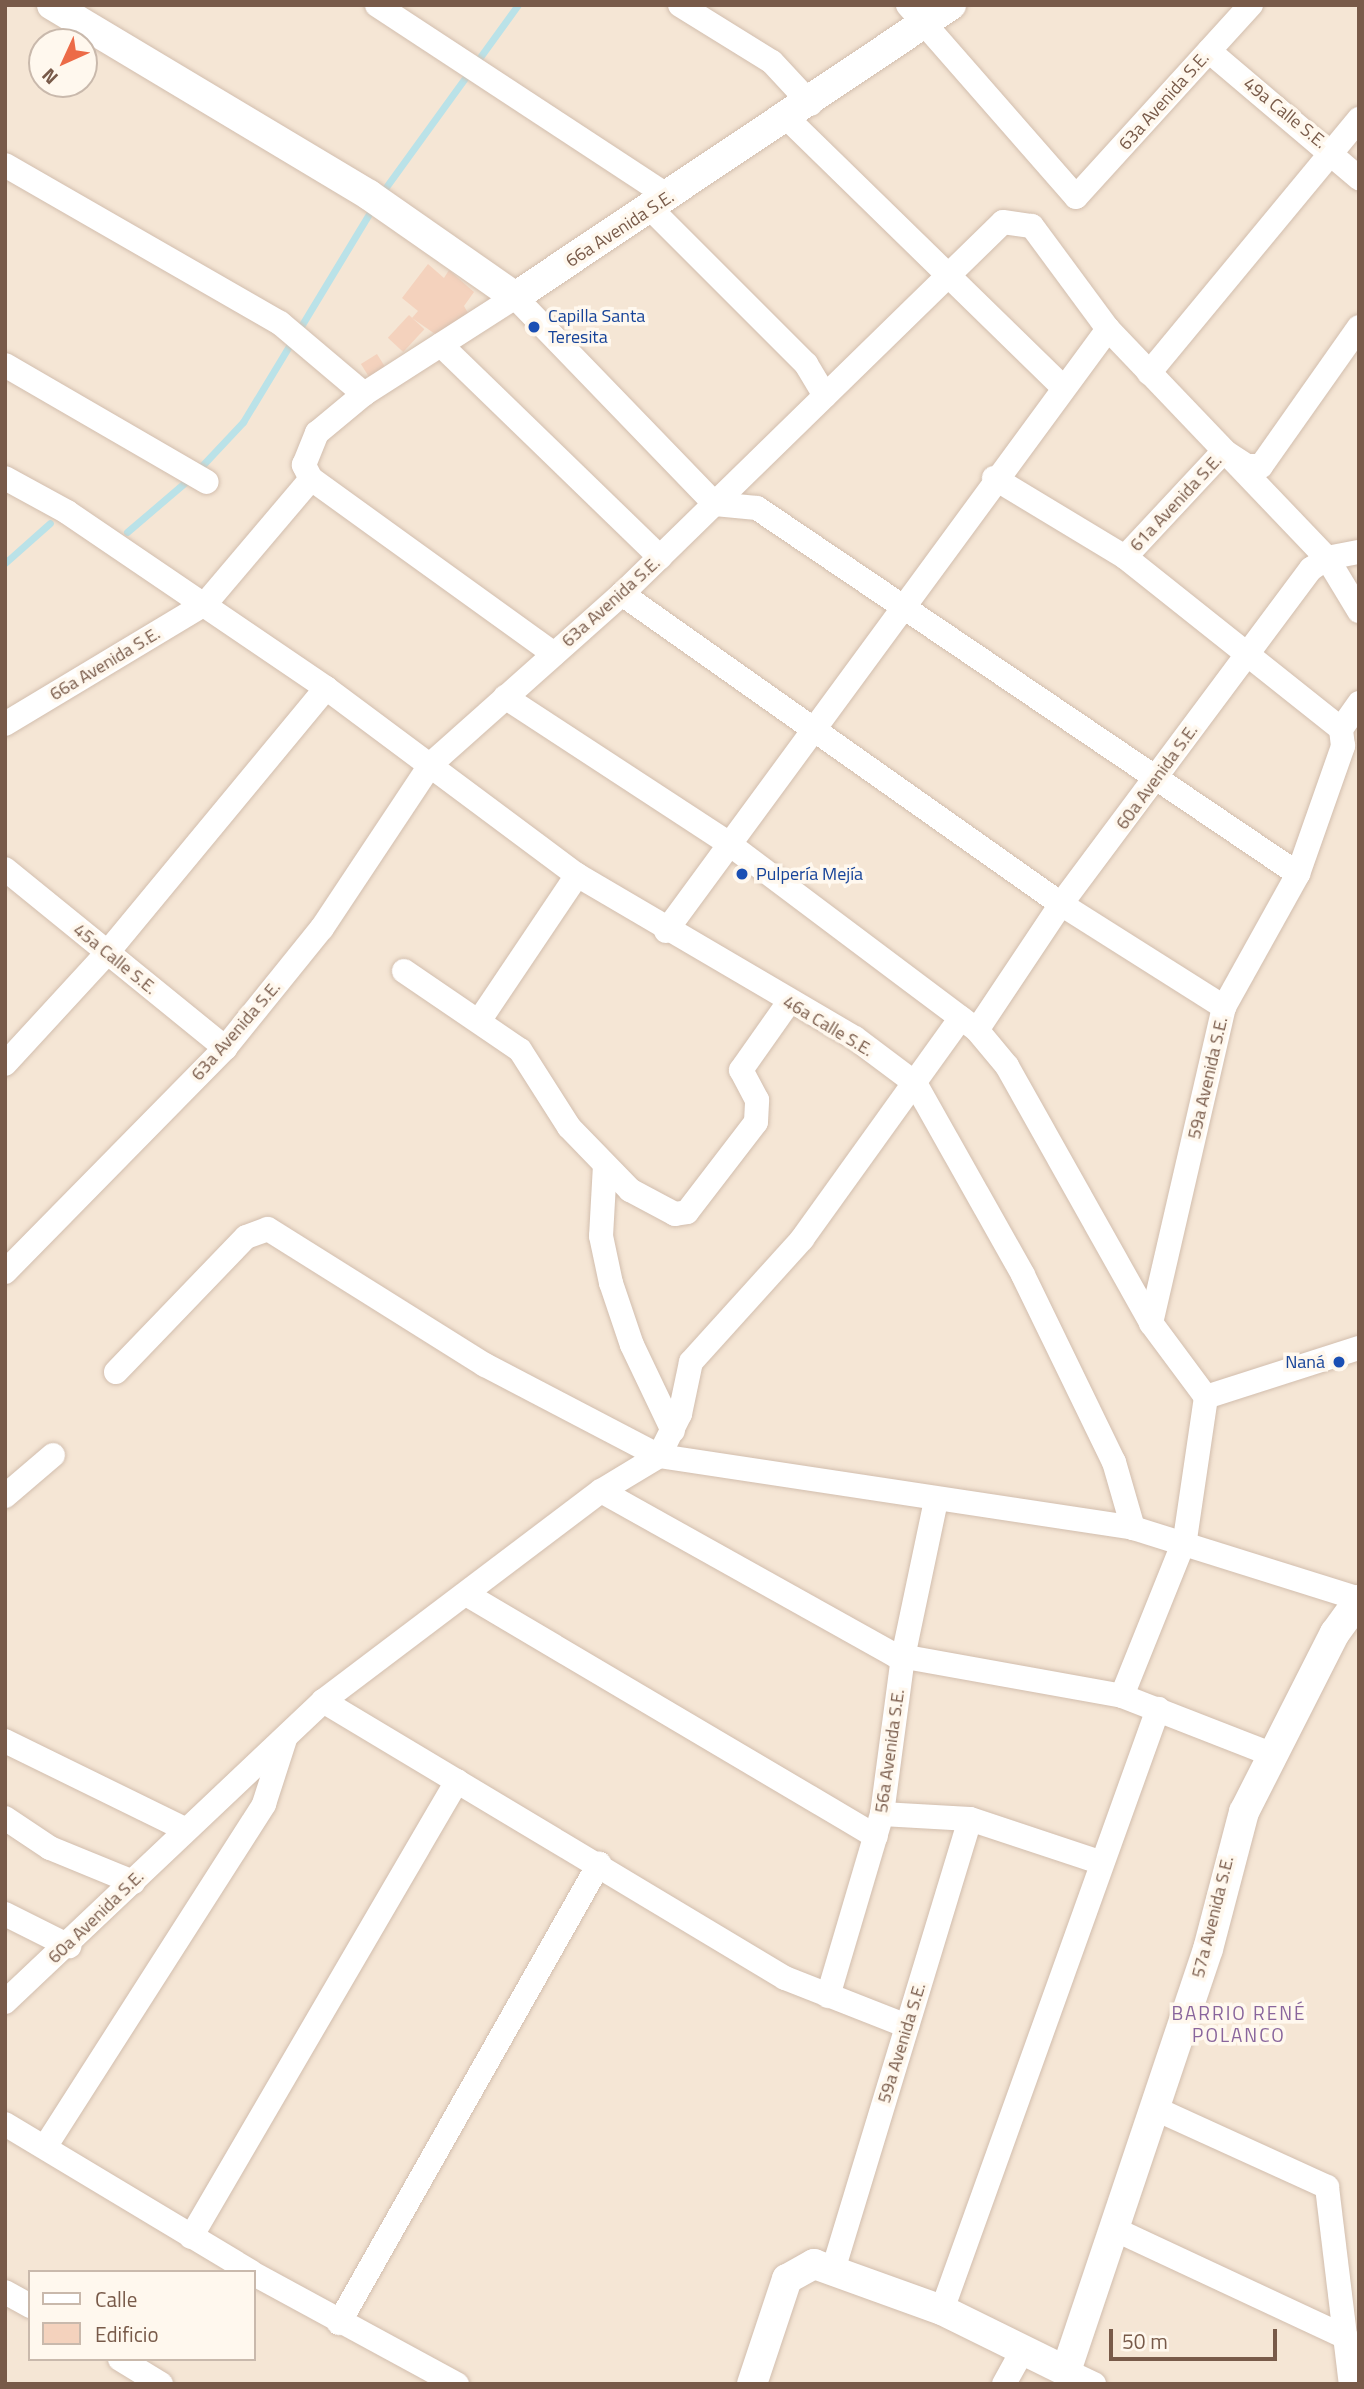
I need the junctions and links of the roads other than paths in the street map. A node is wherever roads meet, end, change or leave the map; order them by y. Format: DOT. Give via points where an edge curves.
graph roads {
  1 [pos="52,5"];
  2 [pos="377,5"];
  3 [pos="680,5"];
  4 [pos="951,5"];
  5 [pos="1251,5"];
  6 [pos="917,15"];
  7 [pos="1209,51"];
  8 [pos="800,112"];
  9 [pos="1359,119"];
  10 [pos="1332,151"];
  11 [pos="5,164"];
  12 [pos="1359,178"];
  13 [pos="659,202"];
  14 [pos="952,276"];
  15 [pos="515,298"];
  16 [pos="1359,327"];
  17 [pos="1108,329"];
  18 [pos="441,345"];
  19 [pos="5,365"];
  20 [pos="1149,373"];
  21 [pos="1064,388"];
  22 [pos="364,394"];
  23 [pos="825,396"];
  24 [pos="1224,451"];
  25 [pos="308,472"];
  26 [pos="5,478"];
  27 [pos="994,478"];
  28 [pos="207,482"];
  29 [pos="715,504"];
  30 [pos="1359,552"];
  31 [pos="660,557"];
  32 [pos="1125,557"];
  33 [pos="1327,558"];
  34 [pos="622,594"];
  35 [pos="205,604"];
  36 [pos="904,611"];
  37 [pos="1359,611"];
  38 [pos="1246,650"];
  39 [pos="554,653"];
  40 [pos="326,688"];
  41 [pos="505,697"];
  42 [pos="1359,703"];
  43 [pos="5,724"];
  44 [pos="1341,729"];
  45 [pos="810,731"];
  46 [pos="431,764"];
  47 [pos="1157,782"];
  48 [pos="727,843"];
  49 [pos="5,869"];
  50 [pos="1298,874"];
  51 [pos="577,875"];
  52 [pos="1061,904"];
  53 [pos="666,931"];
  54 [pos="107,953"];
  55 [pos="404,971"];
  56 [pos="789,1002"];
  57 [pos="1224,1007"];
  58 [pos="479,1021"];
  59 [pos="969,1024"];
  60 [pos="225,1048"];
  61 [pos="5,1064"];
  62 [pos="915,1083"];
  63 [pos="605,1165"];
  64 [pos="6,1270"];
  65 [pos="1151,1323"];
  66 [pos="1359,1348"];
  67 [pos="116,1372"];
  68 [pos="1206,1397"];
  69 [pos="673,1431"];
  70 [pos="53,1455"];
  71 [pos="659,1457"];
  72 [pos="601,1491"];
  73 [pos="5,1496"];
  74 [pos="936,1501"];
  75 [pos="1133,1528"];
  76 [pos="1185,1539"];
  77 [pos="466,1594"];
  78 [pos="1359,1600"];
  79 [pos="903,1657"];
  80 [pos="1122,1696"];
  81 [pos="323,1701"];
  82 [pos="1158,1709"];
  83 [pos="286,1737"];
  84 [pos="5,1741"];
  85 [pos="1273,1755"];
  86 [pos="457,1781"];
  87 [pos="5,1818"];
  88 [pos="970,1819"];
  89 [pos="879,1825"];
  90 [pos="185,1829"];
  91 [pos="1099,1862"];
  92 [pos="599,1864"];
  93 [pos="133,1882"];
  94 [pos="5,1914"];
  95 [pos="69,1946"];
  96 [pos="828,1996"];
  97 [pos="5,2002"];
  98 [pos="907,2026"];
  99 [pos="1156,2109"];
  100 [pos="5,2124"];
  101 [pos="45,2147"];
  102 [pos="1114,2229"];
  103 [pos="191,2238"];
  104 [pos="834,2267"];
  105 [pos="247,2270"];
  106 [pos="256,2275"];
  107 [pos="5,2292"];
  108 [pos="28,2305"];
  109 [pos="942,2310"];
  110 [pos="339,2323"];
  111 [pos="1346,2337"];
  112 [pos="1023,2350"];
  113 [pos="123,2361"];
  114 [pos="1066,2371"];
  115 [pos="161,2384"];
  116 [pos="457,2384"];
  117 [pos="752,2384"];
  118 [pos="1004,2384"];
  119 [pos="1094,2384"];
  120 [pos="1351,2384"];
  1 -- 15 [label="street" via="369,195"];
  2 -- 13 [label="street"];
  3 -- 8 [label="street" via="772,62"];
  4 -- 6 [label="street, 66a Avenida S.E."];
  5 -- 7 [label="street, 63a Avenida S.E."];
  6 -- 7 [label="street, 63a Avenida S.E." via="1076,197"];
  6 -- 8 [label="street, 66a Avenida S.E."];
  7 -- 10 [label="street, 49a Calle S.E."];
  8 -- 13 [label="street, 66a Avenida S.E."];
  8 -- 14 [label="street"];
  9 -- 10 [label="street"];
  10 -- 12 [label="street, 49a Calle S.E."];
  10 -- 20 [label="street"];
  11 -- 22 [label="street" via="280,323"];
  13 -- 15 [label="street, 66a Avenida S.E."];
  13 -- 23 [label="street" via="806,364"];
  14 -- 17 [label="street, 63a Avenida S.E." via="1003,222 1019,220 1032,226"];
  14 -- 21 [label="street"];
  14 -- 23 [label="street, 63a Avenida S.E."];
  15 -- 18 [label="street, 66a Avenida S.E."];
  15 -- 29 [label="street"];
  16 -- 24 [label="street, 61a Avenida S.E." via="1261,466 1247,467"];
  17 -- 20 [label="street, 63a Avenida S.E."];
  17 -- 21 [label="street"];
  18 -- 22 [label="street, 66a Avenida S.E."];
  18 -- 31 [label="street"];
  19 -- 28 [label="street"];
  20 -- 24 [label="street, 63a Avenida S.E."];
  21 -- 27 [label="street"];
  22 -- 25 [label="street, 66a Avenida S.E." via="317,433"];
  23 -- 29 [label="street, 63a Avenida S.E."];
  24 -- 32 [label="street, 61a Avenida S.E."];
  24 -- 33 [label="street, 63a Avenida S.E."];
  25 -- 35 [label="street, 66a Avenida S.E."];
  25 -- 39 [label="street"];
  26 -- 35 [label="street, 46a Calle S.E."];
  27 -- 32 [label="street"];
  27 -- 36 [label="street"];
  29 -- 31 [label="street, 63a Avenida S.E."];
  29 -- 36 [label="street" via="757,508"];
  30 -- 33 [label="street"];
  31 -- 34 [label="street, 63a Avenida S.E."];
  32 -- 38 [label="street"];
  33 -- 37 [label="street, 63a Avenida S.E."];
  33 -- 38 [label="street, 60a Avenida S.E."];
  34 -- 39 [label="street, 63a Avenida S.E."];
  34 -- 45 [label="street"];
  35 -- 40 [label="street, 46a Calle S.E."];
  35 -- 43 [label="street, 66a Avenida S.E."];
  36 -- 45 [label="street"];
  36 -- 47 [label="street"];
  38 -- 44 [label="street"];
  38 -- 47 [label="street, 60a Avenida S.E."];
  39 -- 41 [label="street, 63a Avenida S.E."];
  40 -- 46 [label="street, 46a Calle S.E."];
  40 -- 54 [label="street"];
  41 -- 46 [label="street, 63a Avenida S.E."];
  41 -- 48 [label="street"];
  42 -- 44 [label="street"];
  44 -- 50 [label="street, 59a Avenida S.E." via="1343,746"];
  45 -- 48 [label="street"];
  45 -- 52 [label="street"];
  46 -- 51 [label="street, 46a Calle S.E."];
  46 -- 60 [label="street, 63a Avenida S.E." via="322,928"];
  47 -- 50 [label="street"];
  47 -- 52 [label="street, 60a Avenida S.E."];
  48 -- 53 [label="street"];
  48 -- 59 [label="street"];
  49 -- 54 [label="street, 45a Calle S.E."];
  50 -- 57 [label="street, 59a Avenida S.E."];
  51 -- 53 [label="street, 46a Calle S.E."];
  51 -- 58 [label="street"];
  52 -- 57 [label="street"];
  52 -- 59 [label="street, 60a Avenida S.E."];
  53 -- 56 [label="street, 46a Calle S.E."];
  54 -- 60 [label="street, 45a Calle S.E."];
  54 -- 61 [label="street"];
  55 -- 58 [label="street"];
  56 -- 62 [label="street, 46a Calle S.E." via="855,1038"];
  56 -- 63 [label="street" via="741,1070 757,1100 756,1122 687,1212 660,1210"];
  57 -- 65 [label="street, 59a Avenida S.E."];
  58 -- 63 [label="street" via="520,1051 569,1127"];
  59 -- 62 [label="street, 60a Avenida S.E."];
  59 -- 65 [label="street" via="1007,1066"];
  60 -- 64 [label="street, 63a Avenida S.E."];
  62 -- 69 [label="street, 60a Avenida S.E." via="802,1239 691,1362"];
  62 -- 75 [label="street, 46a Calle S.E." via="1035,1300 1114,1462"];
  63 -- 69 [label="street" via="601,1237 611,1283 632,1345"];
  65 -- 68 [label="street"];
  66 -- 68 [label="street"];
  67 -- 71 [label="street" via="246,1237 268,1229 485,1365"];
  68 -- 76 [label="street"];
  69 -- 71 [label="street, 60a Avenida S.E."];
  70 -- 73 [label="street"];
  71 -- 72 [label="street, 60a Avenida S.E."];
  71 -- 74 [label="street"];
  72 -- 77 [label="street, 60a Avenida S.E."];
  72 -- 79 [label="street"];
  74 -- 75 [label="street"];
  74 -- 79 [label="street, 56a Avenida S.E."];
  75 -- 76 [label="street"];
  76 -- 78 [label="street"];
  76 -- 80 [label="street"];
  77 -- 81 [label="street, 60a Avenida S.E."];
  77 -- 89 [label="street"];
  78 -- 85 [label="street, 57a Avenida S.E."];
  79 -- 80 [label="street"];
  79 -- 89 [label="street, 56a Avenida S.E."];
  80 -- 82 [label="street"];
  81 -- 83 [label="street, 60a Avenida S.E."];
  81 -- 86 [label="street"];
  82 -- 85 [label="street"];
  82 -- 91 [label="street"];
  83 -- 90 [label="street, 60a Avenida S.E."];
  83 -- 101 [label="street" via="264,1804"];
  84 -- 90 [label="street"];
  85 -- 99 [label="street, 57a Avenida S.E." via="1229,1854 1208,1949"];
  86 -- 92 [label="street"];
  86 -- 103 [label="street"];
  87 -- 93 [label="street" via="50,1848"];
  88 -- 89 [label="street"];
  88 -- 91 [label="street"];
  88 -- 98 [label="street, 59a Avenida S.E."];
  89 -- 96 [label="street, 56a Avenida S.E."];
  90 -- 93 [label="street, 60a Avenida S.E."];
  91 -- 109 [label="street"];
  92 -- 96 [label="street" via="785,1978"];
  92 -- 110 [label="street"];
  93 -- 95 [label="street, 60a Avenida S.E."];
  94 -- 95 [label="street"];
  95 -- 97 [label="street, 60a Avenida S.E."];
  96 -- 98 [label="street"];
  98 -- 104 [label="street, 59a Avenida S.E."];
  99 -- 102 [label="street, 57a Avenida S.E."];
  99 -- 111 [label="street" via="1327,2187"];
  100 -- 101 [label="street"];
  101 -- 103 [label="street"];
  102 -- 111 [label="street"];
  102 -- 114 [label="street, 57a Avenida S.E."];
  103 -- 105 [label="street"];
  104 -- 109 [label="street"];
  104 -- 117 [label="street" via="798,2268 776,2304"];
  106 -- 110 [label="street"];
  107 -- 108 [label="street"];
  109 -- 112 [label="street"];
  110 -- 116 [label="street"];
  111 -- 120 [label="street"];
  112 -- 114 [label="street"];
  112 -- 118 [label="street"];
  113 -- 115 [label="street"];
  114 -- 119 [label="street"];
}
